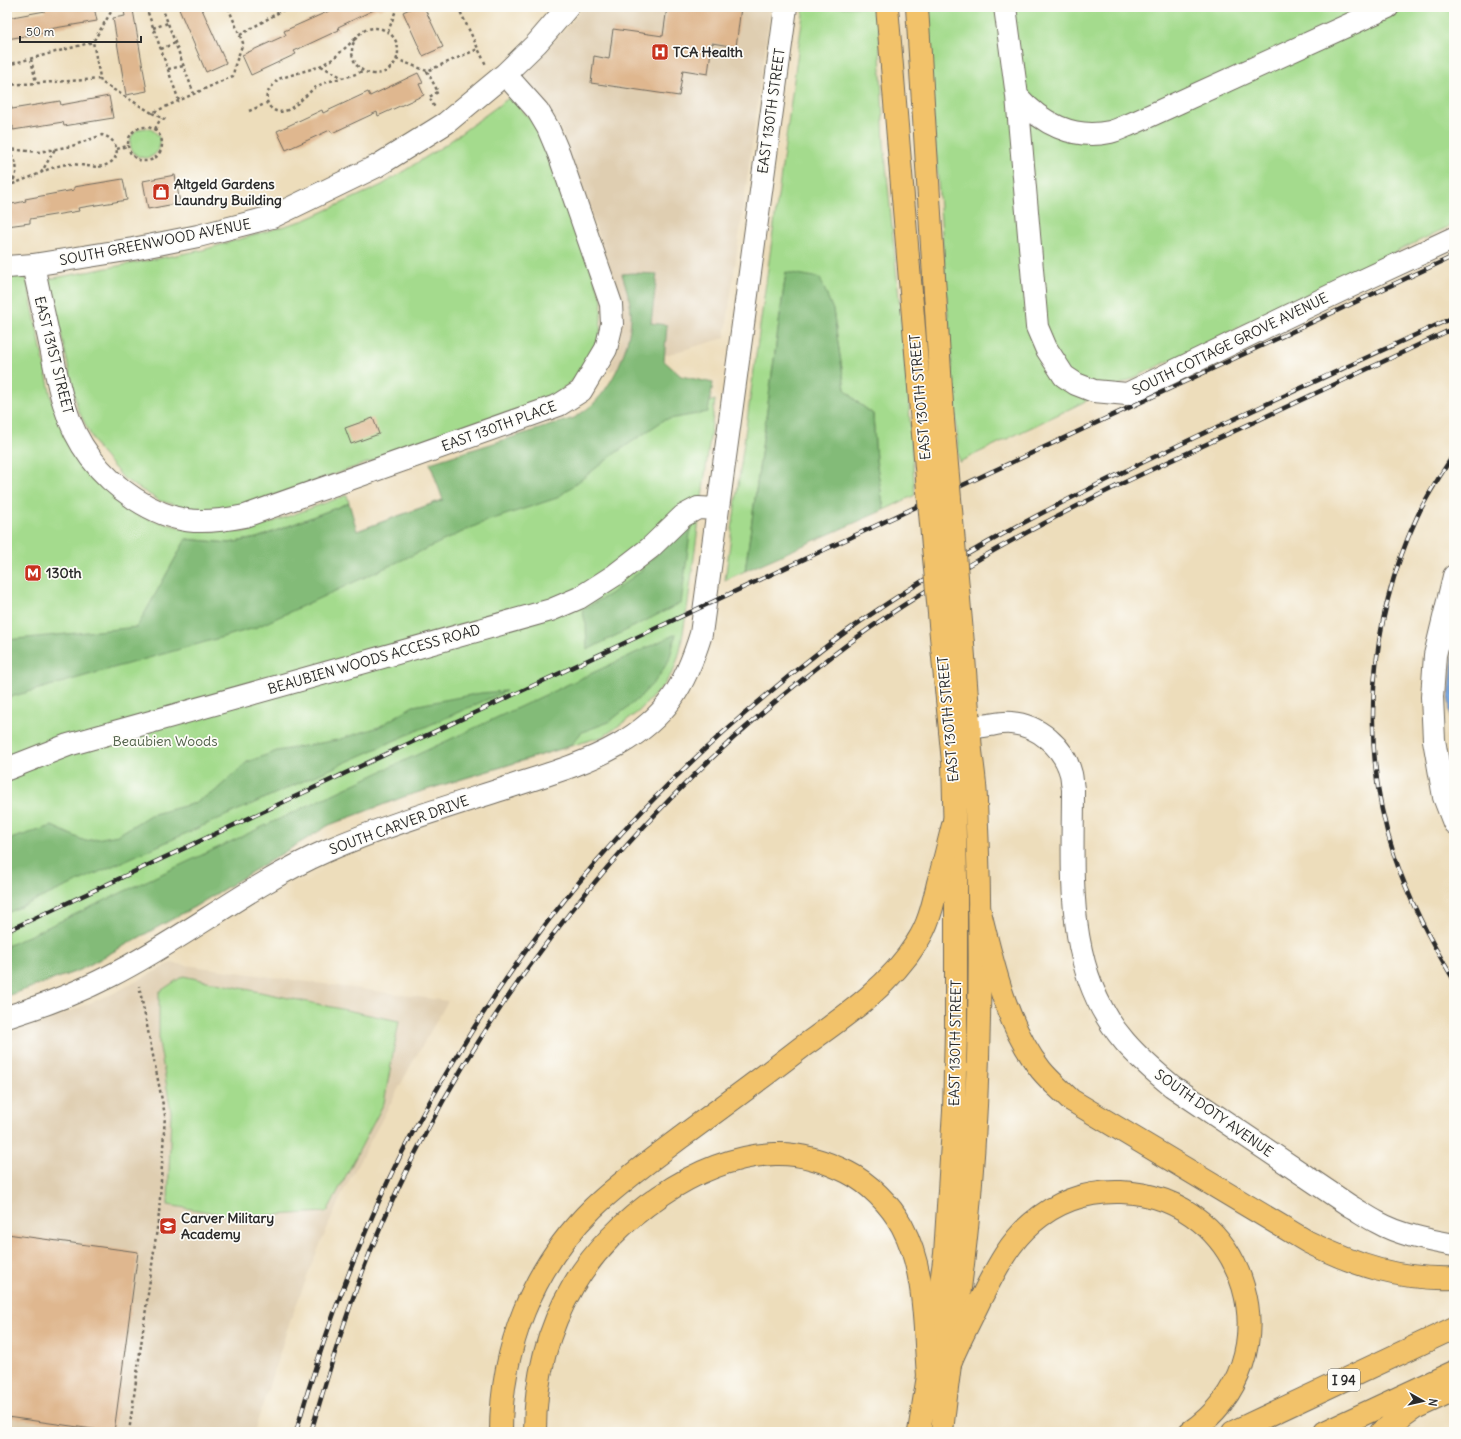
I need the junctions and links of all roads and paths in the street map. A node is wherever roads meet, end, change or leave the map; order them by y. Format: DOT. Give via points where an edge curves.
graph roads {
  1 [pos="114,7"];
  2 [pos="146,7"];
  3 [pos="162,7"];
  4 [pos="228,7"];
  5 [pos="288,7"];
  6 [pos="397,7"];
  7 [pos="458,7"];
  8 [pos="568,7"];
  9 [pos="786,7"];
  10 [pos="887,7"];
  11 [pos="917,7"];
  12 [pos="1005,7"];
  13 [pos="1388,7"];
  14 [pos="168,23"];
  15 [pos="154,28"];
  16 [pos="388,32"];
  17 [pos="240,35"];
  18 [pos="354,39"];
  19 [pos="93,42"];
  20 [pos="175,44"];
  21 [pos="161,49"];
  22 [pos="478,49"];
  23 [pos="31,59"];
  24 [pos="396,59"];
  25 [pos="7,65"];
  26 [pos="184,66"];
  27 [pos="320,66"];
  28 [pos="168,69"];
  29 [pos="362,70"];
  30 [pos="427,71"];
  31 [pos="496,72"];
  32 [pos="343,78"];
  33 [pos="101,79"];
  34 [pos="36,83"];
  35 [pos="7,85"];
  36 [pos="194,94"];
  37 [pos="1018,96"];
  38 [pos="179,101"];
  39 [pos="267,103"];
  40 [pos="436,110"];
  41 [pos="249,111"];
  42 [pos="152,113"];
  43 [pos="161,118"];
  44 [pos="166,120"];
  45 [pos="155,129"];
  46 [pos="127,146"];
  47 [pos="55,149"];
  48 [pos="117,149"];
  49 [pos="7,150"];
  50 [pos="40,173"];
  51 [pos="7,187"];
  52 [pos="1454,238"];
  53 [pos="33,265"];
  54 [pos="7,267"];
  55 [pos="933,421"];
  56 [pos="149,508"];
  57 [pos="718,509"];
  58 [pos="1454,576"];
  59 [pos="666,708"];
  60 [pos="959,729"];
  61 [pos="7,769"];
  62 [pos="954,820"];
  63 [pos="1454,823"];
  64 [pos="979,908"];
  65 [pos="139,986"];
  66 [pos="7,1017"];
  67 [pos="1454,1245"];
  68 [pos="1454,1278"];
  69 [pos="1454,1328"];
  70 [pos="950,1362"];
  71 [pos="1454,1372"];
  72 [pos="928,1376"];
  73 [pos="1454,1390"];
  74 [pos="129,1432"];
  75 [pos="501,1432"];
  76 [pos="535,1432"];
  77 [pos="919,1432"];
  78 [pos="942,1432"];
  79 [pos="1190,1432"];
  80 [pos="1233,1432"];
  81 [pos="1325,1432"];
  82 [pos="1382,1432"];
  1 -- 19 [label="path"];
  2 -- 15 [label="path"];
  3 -- 14 [label="path"];
  4 -- 17 [label="path"];
  5 -- 17 [label="path"];
  6 -- 16 [label="path"];
  7 -- 22 [label="path"];
  8 -- 31 [label="street, SOUTH GREENWOOD AVENUE" via="537,43"];
  9 -- 57 [label="street, EAST 130TH STREET"];
  10 -- 55 [label="main road, EAST 130TH STREET"];
  11 -- 55 [label="main road, EAST 130TH STREET"];
  12 -- 37 [label="street, SOUTH COTTAGE GROVE AVENUE"];
  13 -- 37 [label="street" via="1110,132 1086,135 1069,132 1029,110"];
  14 -- 15 [label="path"];
  14 -- 20 [label="path"];
  15 -- 21 [label="path"];
  16 -- 18 [label="path" via="378,28 367,28"];
  16 -- 24 [label="path" via="397,45"];
  17 -- 36 [label="path" via="243,43 233,76"];
  18 -- 27 [label="path" via="333,59"];
  18 -- 29 [label="path" via="353,60"];
  19 -- 23 [label="path"];
  19 -- 33 [label="path"];
  20 -- 21 [label="path"];
  20 -- 26 [label="path"];
  21 -- 28 [label="path"];
  22 -- 30 [label="path"];
  22 -- 31 [label="path"];
  23 -- 25 [label="path"];
  23 -- 34 [label="path"];
  24 -- 29 [label="path" via="392,66 383,72 376,74"];
  24 -- 30 [label="path"];
  26 -- 28 [label="path"];
  26 -- 36 [label="path"];
  27 -- 32 [label="path"];
  27 -- 39 [label="path" via="278,79 266,93"];
  28 -- 38 [label="path"];
  29 -- 32 [label="path" via="354,76"];
  30 -- 40 [label="path" via="438,92 429,97"];
  31 -- 53 [label="street, SOUTH GREENWOOD AVENUE" via="446,123 377,166 272,217 140,248"];
  31 -- 56 [label="street, EAST 130TH PLACE" via="538,111 548,128 611,304 612,324 606,348 581,391 559,405 244,516 221,521 197,522 175,518"];
  32 -- 39 [label="path" via="316,87 291,109 281,112 273,110"];
  33 -- 34 [label="path"];
  33 -- 42 [label="path" via="101,82"];
  34 -- 35 [label="path"];
  36 -- 38 [label="path"];
  37 -- 52 [label="street, SOUTH COTTAGE GROVE AVENUE" via="1037,327 1046,348 1064,376 1094,391 1127,394"];
  38 -- 42 [label="path"];
  39 -- 41 [label="path"];
  42 -- 43 [label="path"];
  43 -- 44 [label="path"];
  43 -- 45 [label="path"];
  45 -- 46 [label="path" via="147,126 136,129 130,134"];
  45 -- 46 [label="path" via="162,143 155,157 148,161 140,160 133,157"];
  46 -- 48 [label="path"];
  47 -- 48 [label="path" via="102,135 112,140"];
  47 -- 49 [label="path" via="39,152"];
  47 -- 50 [label="path"];
  48 -- 50 [label="path" via="116,157 110,164 101,167 68,164"];
  49 -- 51 [label="path" via="13,157 17,170 16,176"];
  50 -- 51 [label="path"];
  53 -- 54 [label="street, SOUTH GREENWOOD AVENUE"];
  53 -- 56 [label="street, EAST 131ST STREET" via="64,405 75,432 88,456 105,476"];
  55 -- 60 [label="main road, EAST 130TH STREET, bridge"];
  57 -- 59 [label="street, EAST 130TH STREET" via="701,634 682,684"];
  57 -- 61 [label="street, BEAUBIEN WOODS ACCESS ROAD" via="698,508 683,516 650,548 615,575 579,598 551,610 68,745"];
  58 -- 63 [label="street" via="1435,655 1432,697 1434,740 1444,797"];
  59 -- 66 [label="street, SOUTH CARVER DRIVE" via="618,745 583,762 404,820 323,853 282,873 110,976 67,996"];
  60 -- 62 [label="main road, EAST 130TH STREET" via="953,762"];
  60 -- 64 [label="main road, EAST 130TH STREET" via="976,801"];
  60 -- 67 [label="street, SOUTH DOTY AVENUE" via="1009,722 1021,724 1034,728 1043,735 1056,746 1065,759 1071,774 1075,916 1079,944 1093,989 1107,1018 1125,1042 1172,1086 1350,1206 1401,1232"];
  62 -- 72 [label="main road, EAST 130TH STREET" via="954,1111 945,1254"];
  62 -- 75 [label="main road" via="928,921 902,963 880,987 856,1008 616,1188 593,1208 560,1247 532,1292 512,1345 504,1378"];
  64 -- 68 [label="main road" via="997,978 1018,1033 1041,1070 1072,1100 1330,1253 1394,1274 1427,1279"];
  64 -- 70 [label="main road, EAST 130TH STREET" via="976,1113 959,1303"];
  65 -- 74 [label="path" via="165,1115 159,1214"];
  69 -- 80 [label="main road, I 94"];
  70 -- 78 [label="main road, EAST 130TH STREET"];
  70 -- 79 [label="main road" via="997,1266 1030,1224 1061,1203 1096,1192 1132,1192 1151,1196 1185,1210 1215,1235 1232,1259 1245,1291 1248,1326 1245,1356 1222,1402"];
  71 -- 81 [label="main road"];
  72 -- 76 [label="main road" via="922,1296 916,1266 910,1242 890,1208 871,1188 835,1166 794,1155 774,1154 729,1163 676,1186 636,1214 591,1260 557,1316 545,1348 535,1408"];
  72 -- 77 [label="main road, EAST 130TH STREET"];
  73 -- 82 [label="main road" via="1414,1408"];
}
